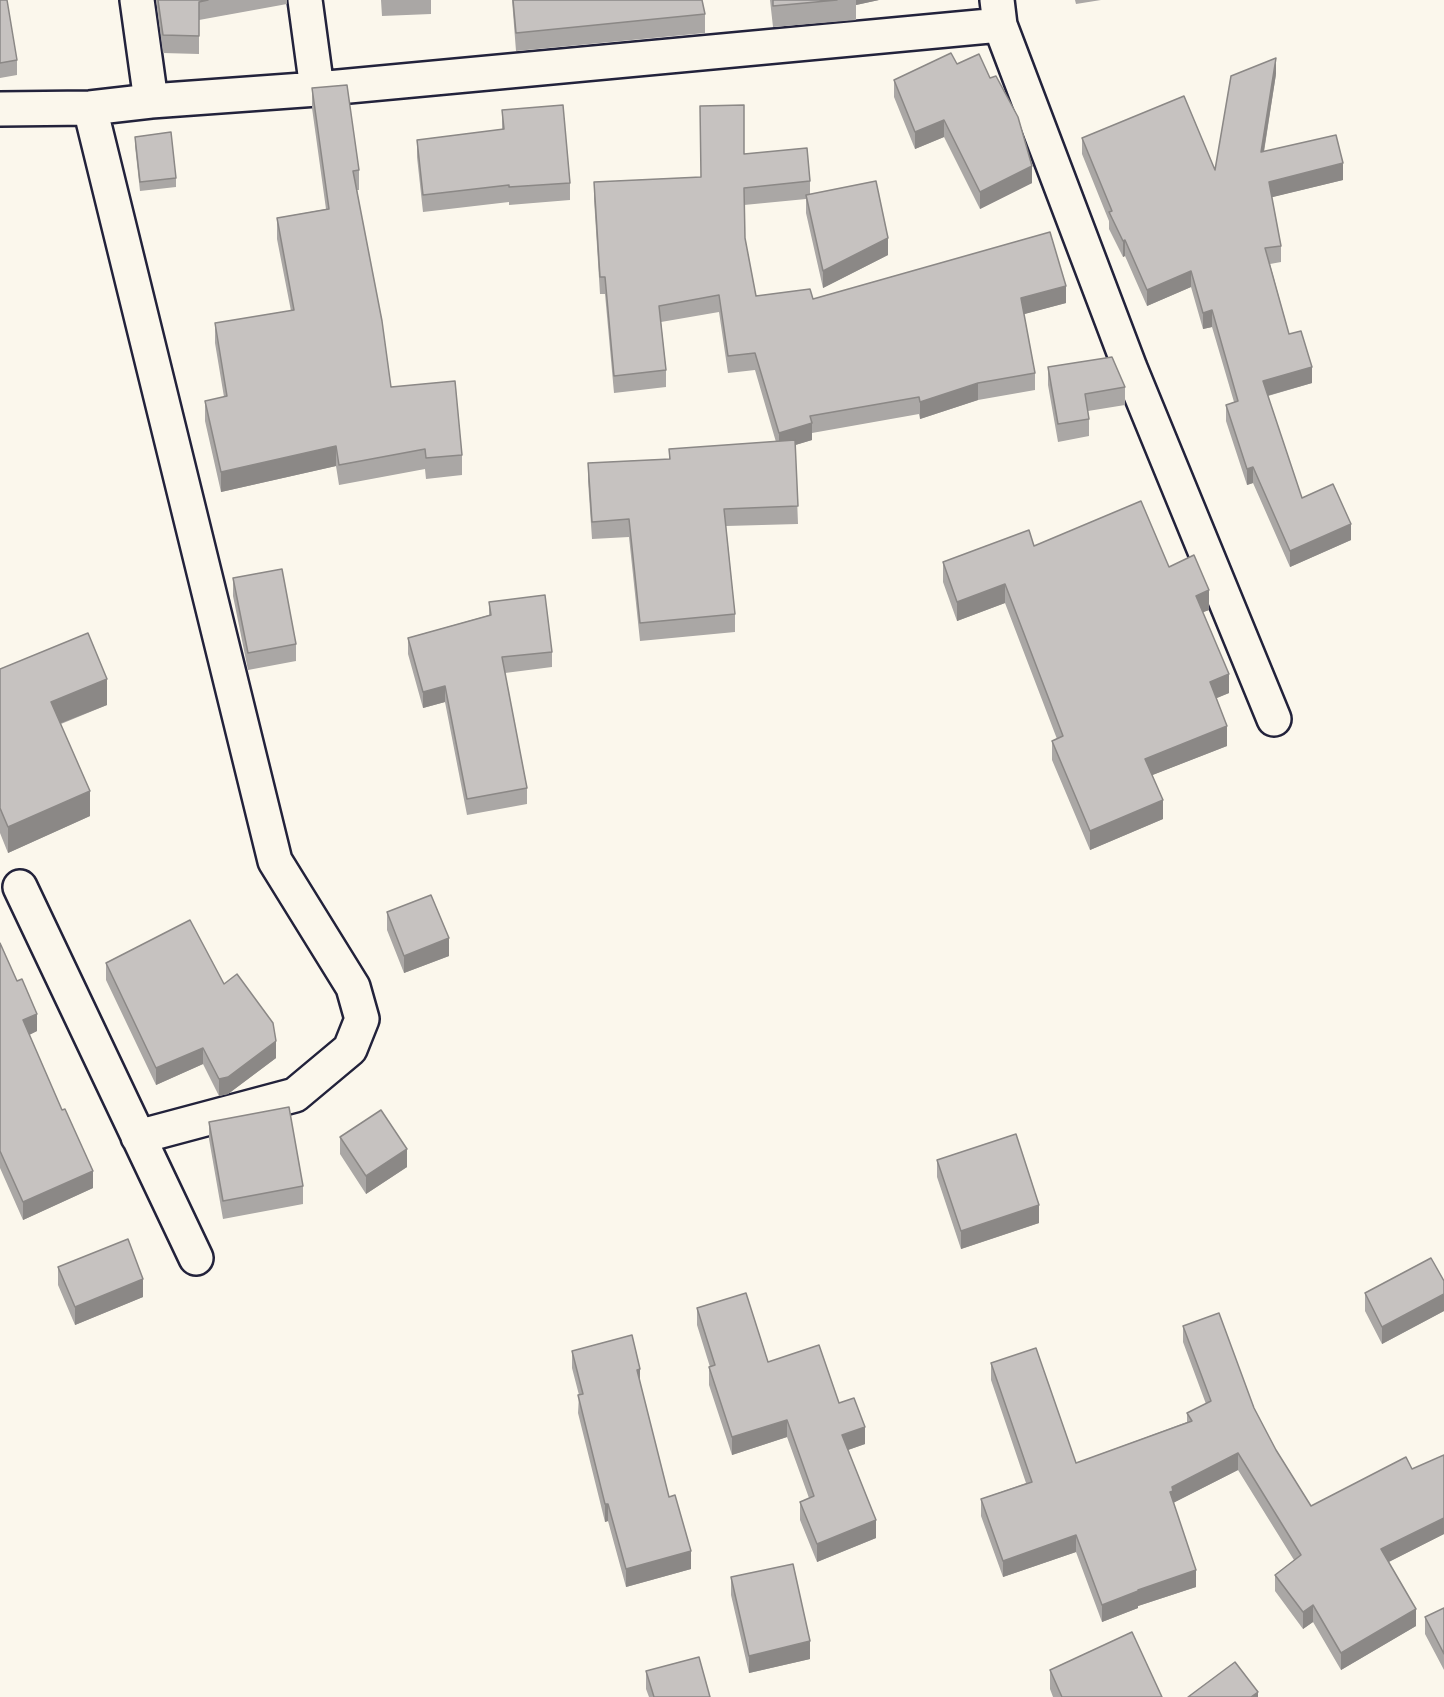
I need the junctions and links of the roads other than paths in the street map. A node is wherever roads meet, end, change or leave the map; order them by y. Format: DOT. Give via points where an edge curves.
graph roads {
  1 [pos="137,0"];
  2 [pos="305,0"];
  3 [pos="998,12"];
  4 [pos="317,89"];
  5 [pos="151,101"];
  6 [pos="90,108"];
  7 [pos="0,109"];
  8 [pos="1274,719"];
  9 [pos="20,887"];
  10 [pos="138,1137"];
  11 [pos="196,1258"];
  1 -- 5 [label="street"];
  2 -- 4 [label="street"];
  3 -- 4 [label="street"];
  3 -- 8 [label="street" via="1130,368"];
  4 -- 5 [label="street"];
  5 -- 6 [label="street"];
  6 -- 7 [label="street"];
  6 -- 10 [label="street" via="275,861 353,987 362,1019 350,1049 295,1095"];
  9 -- 10 [label="street"];
  10 -- 11 [label="street"];
}
